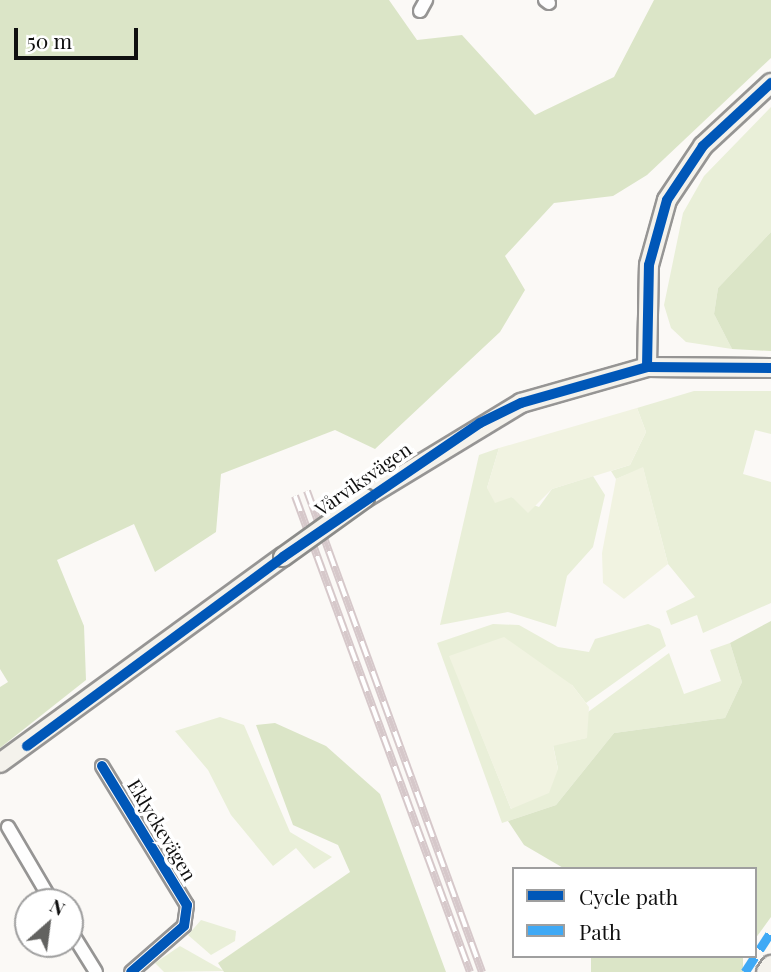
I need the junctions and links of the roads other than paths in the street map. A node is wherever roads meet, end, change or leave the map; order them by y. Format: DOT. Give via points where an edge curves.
graph roads {
  1 [pos="771,83"];
  2 [pos="647,367"];
  3 [pos="771,368"];
  4 [pos="0,763"];
  5 [pos="102,766"];
  6 [pos="8,827"];
  7 [pos="44,888"];
  8 [pos="84,953"];
  9 [pos="771,965"];
  10 [pos="96,972"];
  11 [pos="131,972"];
  12 [pos="766,972"];
  1 -- 2 [label="street" via="703,146 667,200 649,265"];
  2 -- 3 [label="street, Vårviksvägen"];
  2 -- 4 [label="street, Vårviksvägen, bridge" via="521,403 365,498"];
  5 -- 11 [label="street, Eklyckevägen" via="187,905 184,926"];
  6 -- 7 [label="street"];
  8 -- 10 [label="street"];
  9 -- 12 [label="street"];
}
